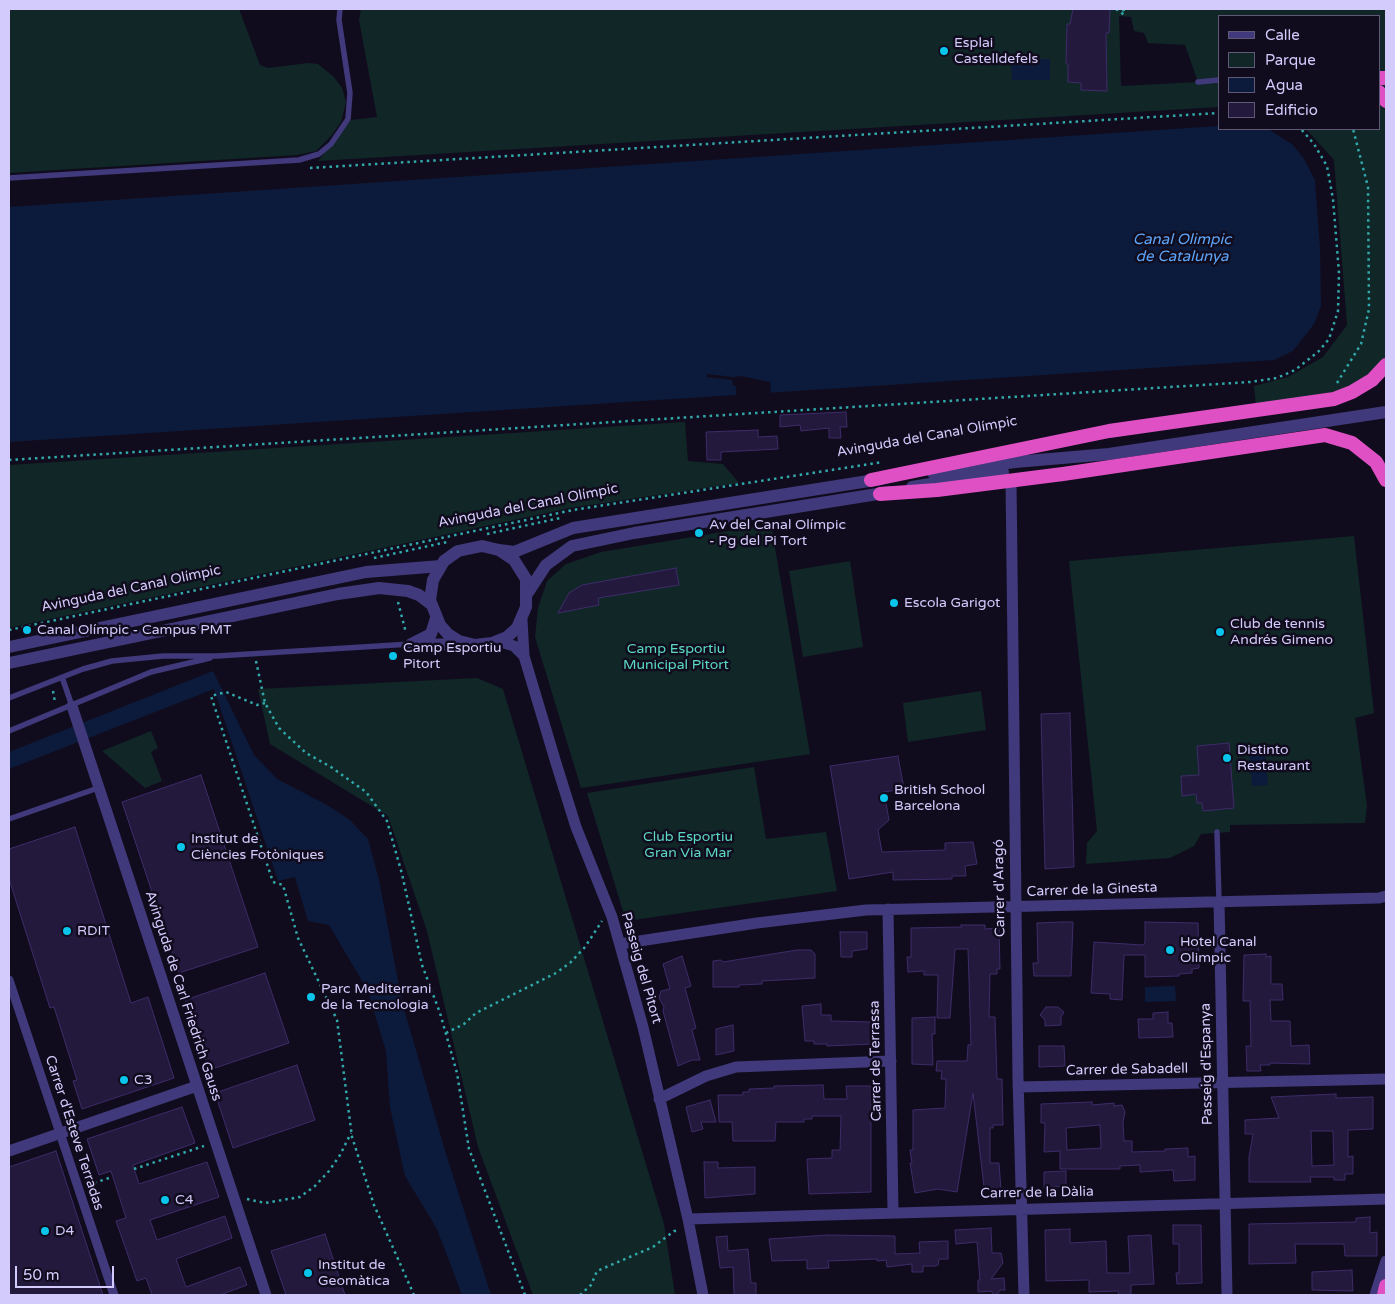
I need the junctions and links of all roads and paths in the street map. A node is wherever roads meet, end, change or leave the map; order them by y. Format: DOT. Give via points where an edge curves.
graph roads {
  1 [pos="340,9"];
  2 [pos="1116,9"];
  3 [pos="1123,9"];
  4 [pos="1218,80"];
  5 [pos="1198,82"];
  6 [pos="1218,113"];
  7 [pos="1301,130"];
  8 [pos="1352,130"];
  9 [pos="306,168"];
  10 [pos="9,178"];
  11 [pos="1386,365"];
  12 [pos="1333,389"];
  13 [pos="1386,412"];
  14 [pos="1089,457"];
  15 [pos="9,460"];
  16 [pos="888,462"];
  17 [pos="871,480"];
  18 [pos="1011,480"];
  19 [pos="1386,480"];
  20 [pos="880,494"];
  21 [pos="533,518"];
  22 [pos="536,530"];
  23 [pos="499,550"];
  24 [pos="441,566"];
  25 [pos="396,594"];
  26 [pos="527,594"];
  27 [pos="432,605"];
  28 [pos="436,618"];
  29 [pos="522,620"];
  30 [pos="9,630"];
  31 [pos="409,640"];
  32 [pos="497,641"];
  33 [pos="475,645"];
  34 [pos="9,647"];
  35 [pos="255,654"];
  36 [pos="217,656"];
  37 [pos="524,656"];
  38 [pos="9,663"];
  39 [pos="62,677"];
  40 [pos="52,687"];
  41 [pos="9,698"];
  42 [pos="265,703"];
  43 [pos="56,705"];
  44 [pos="73,711"];
  45 [pos="9,731"];
  46 [pos="98,788"];
  47 [pos="9,819"];
  48 [pos="1217,832"];
  49 [pos="1386,896"];
  50 [pos="1219,901"];
  51 [pos="1016,907"];
  52 [pos="888,909"];
  53 [pos="603,920"];
  54 [pos="620,944"];
  55 [pos="9,980"];
  56 [pos="446,1034"];
  57 [pos="891,1062"];
  58 [pos="1386,1079"];
  59 [pos="1223,1084"];
  60 [pos="197,1086"];
  61 [pos="1018,1088"];
  62 [pos="660,1098"];
  63 [pos="351,1132"];
  64 [pos="60,1133"];
  65 [pos="215,1142"];
  66 [pos="9,1151"];
  67 [pos="134,1169"];
  68 [pos="112,1177"];
  69 [pos="77,1188"];
  70 [pos="234,1196"];
  71 [pos="1386,1199"];
  72 [pos="1225,1205"];
  73 [pos="1022,1208"];
  74 [pos="894,1212"];
  75 [pos="688,1219"];
  76 [pos="690,1232"];
  77 [pos="1386,1261"];
  78 [pos="1386,1286"];
  79 [pos="114,1295"];
  80 [pos="266,1295"];
  81 [pos="414,1295"];
  82 [pos="525,1295"];
  83 [pos="580,1295"];
  84 [pos="703,1295"];
  85 [pos="1024,1295"];
  86 [pos="1227,1295"];
  87 [pos="1375,1295"];
  88 [pos="1384,1295"];
  1 -- 10 [label="lane" via="350,93 348,119 331,144 319,154 299,160"];
  2 -- 3 [label="path" via="1126,16"];
  4 -- 5 [label="lane"];
  6 -- 9 [label="path"];
  7 -- 15 [label="path" via="1327,166 1339,273 1338,311 1329,339 1318,352 1295,370 1277,378"];
  8 -- 12 [label="path" via="1368,187 1370,309 1361,344"];
  11 -- 17 [label="highway" via="1372,380 1334,399 1108,431"];
  13 -- 14 [label="street"];
  14 -- 17 [label="street" via="1015,462"];
  14 -- 20 [label="street" via="1062,464 933,482"];
  16 -- 21 [label="path, Avinguda del Canal Olímpic"];
  17 -- 23 [label="street" via="573,528 514,552"];
  18 -- 19 [label="highway" via="1325,435 1352,443 1376,462"];
  18 -- 20 [label="highway"];
  18 -- 51 [label="street, Carrer d'Aragó"];
  20 -- 26 [label="street" via="572,546 546,565"];
  21 -- 22 [label="path"];
  21 -- 30 [label="path, Avinguda del Canal Olímpic"];
  23 -- 24 [label="street" via="482,546 458,551"];
  23 -- 26 [label="street" via="520,568 526,579"];
  24 -- 27 [label="street" via="433,580"];
  24 -- 34 [label="street" via="366,572"];
  25 -- 31 [label="path"];
  26 -- 29 [label="street"];
  27 -- 28 [label="street"];
  27 -- 38 [label="street" via="408,591 379,588"];
  28 -- 31 [label="street" via="431,634"];
  28 -- 33 [label="street" via="448,634"];
  29 -- 32 [label="street" via="507,637"];
  29 -- 37 [label="street, Passeig del Pitort"];
  31 -- 33 [label="street"];
  31 -- 35 [label="lane"];
  32 -- 33 [label="street"];
  32 -- 37 [label="street" via="514,646"];
  35 -- 36 [label="lane"];
  35 -- 42 [label="path"];
  36 -- 39 [label="lane" via="112,661"];
  36 -- 44 [label="lane" via="151,672"];
  37 -- 54 [label="street, Passeig del Pitort" via="576,827"];
  39 -- 41 [label="lane"];
  39 -- 44 [label="lane"];
  40 -- 43 [label="path"];
  42 -- 56 [label="path" via="279,728 306,753 366,792 387,821 422,965"];
  42 -- 63 [label="path" via="258,705 226,692 211,696 273,882 283,885 298,938 337,1020"];
  44 -- 45 [label="lane"];
  44 -- 46 [label="street, Avinguda de Carl Friedrich Gauss"];
  46 -- 47 [label="lane"];
  46 -- 60 [label="street, Avinguda de Carl Friedrich Gauss"];
  48 -- 50 [label="lane, Passeig d'Espanya"];
  49 -- 50 [label="street, Carrer de la Ginesta"];
  50 -- 51 [label="street, Carrer de la Ginesta"];
  50 -- 59 [label="street, Passeig d'Espanya"];
  51 -- 52 [label="street, Carrer de la Ginesta"];
  51 -- 61 [label="street, Carrer d'Aragó"];
  52 -- 54 [label="street, Carrer de la Ginesta" via="757,923"];
  52 -- 57 [label="street, Carrer de Terrassa"];
  53 -- 56 [label="path" via="585,947 556,974 476,1013"];
  54 -- 62 [label="street, Passeig del Pitort"];
  55 -- 64 [label="street, Carrer d'Esteve Terradas"];
  56 -- 82 [label="path" via="470,1149"];
  57 -- 62 [label="street" via="736,1067 706,1076"];
  57 -- 74 [label="street, Carrer de Terrassa"];
  58 -- 59 [label="street, Carrer de Sabadell"];
  59 -- 61 [label="street, Carrer de Sabadell"];
  59 -- 72 [label="street, Passeig d'Espanya"];
  60 -- 64 [label="street"];
  60 -- 65 [label="street, Avinguda de Carl Friedrich Gauss"];
  61 -- 73 [label="street, Carrer d'Aragó"];
  62 -- 75 [label="street, Passeig del Pitort"];
  63 -- 70 [label="path" via="329,1171 300,1197 265,1203"];
  63 -- 81 [label="path" via="374,1205"];
  64 -- 66 [label="street"];
  64 -- 69 [label="street, Carrer d'Esteve Terradas"];
  65 -- 67 [label="path"];
  65 -- 70 [label="street, Avinguda de Carl Friedrich Gauss"];
  68 -- 69 [label="path"];
  69 -- 79 [label="street, Carrer d'Esteve Terradas"];
  70 -- 80 [label="street, Avinguda de Carl Friedrich Gauss"];
  71 -- 72 [label="street, Carrer de la Dàlia"];
  72 -- 73 [label="street, Carrer de la Dàlia"];
  72 -- 86 [label="street, Passeig d'Espanya"];
  73 -- 74 [label="street, Carrer de la Dàlia"];
  73 -- 85 [label="street, Carrer d'Aragó"];
  74 -- 75 [label="street, Carrer de la Dàlia"];
  75 -- 76 [label="street, Passeig del Pitort"];
  76 -- 83 [label="path" via="674,1231 653,1248 597,1271 591,1285"];
  76 -- 84 [label="street, Passeig del Pitort"];
  77 -- 87 [label="street"];
  78 -- 88 [label="highway"];
}
